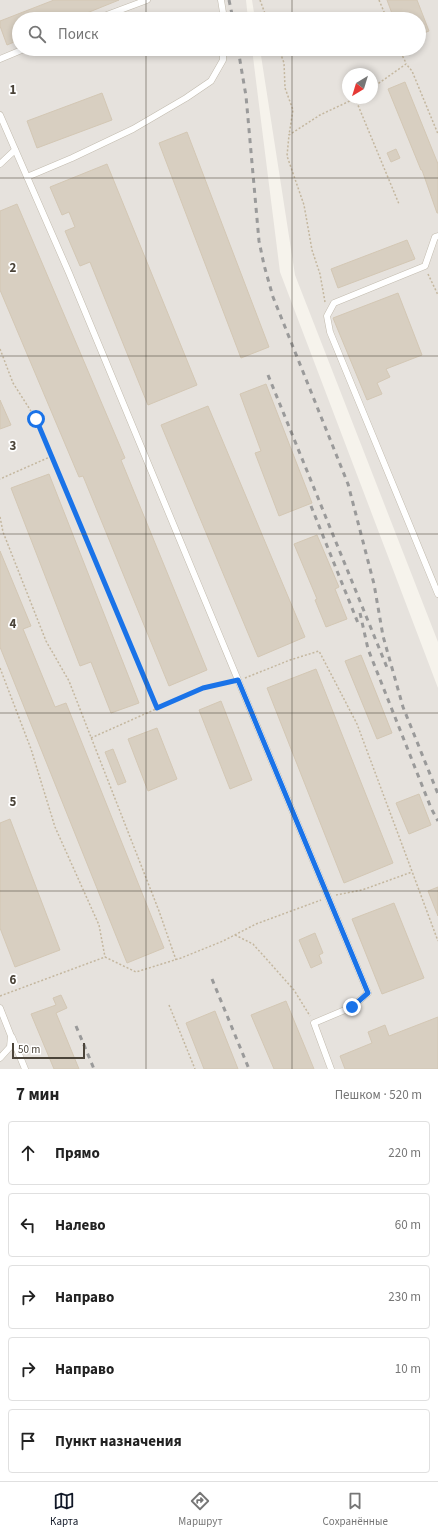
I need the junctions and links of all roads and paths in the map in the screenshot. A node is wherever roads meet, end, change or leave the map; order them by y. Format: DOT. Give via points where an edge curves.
graph roads {
  1 [pos="147,0"];
  2 [pos="221,0"];
  3 [pos="260,0"];
  4 [pos="379,0"];
  5 [pos="115,12"];
  6 [pos="223,12"];
  7 [pos="264,12"];
  8 [pos="384,12"];
  9 [pos="12,54"];
  10 [pos="223,56"];
  11 [pos="282,56"];
  12 [pos="402,56"];
  13 [pos="0,59"];
  14 [pos="406,64"];
  15 [pos="378,84"];
  16 [pos="343,104"];
  17 [pos="358,104"];
  18 [pos="0,115"];
  19 [pos="288,134"];
  20 [pos="438,134"];
  21 [pos="15,150"];
  22 [pos="0,164"];
  23 [pos="27,177"];
  24 [pos="400,204"];
  25 [pos="438,236"];
  26 [pos="425,266"];
  27 [pos="438,295"];
  28 [pos="325,302"];
  29 [pos="0,349"];
  30 [pos="52,456"];
  31 [pos="0,479"];
  32 [pos="0,517"];
  33 [pos="438,594"];
  34 [pos="0,668"];
  35 [pos="238,680"];
  36 [pos="157,708"];
  37 [pos="91,738"];
  38 [pos="412,872"];
  39 [pos="328,897"];
  40 [pos="235,935"];
  41 [pos="438,941"];
  42 [pos="105,957"];
  43 [pos="176,960"];
  44 [pos="0,996"];
  45 [pos="169,1005"];
  46 [pos="0,1008"];
  47 [pos="314,1023"];
  48 [pos="11,1036"];
  49 [pos="0,1058"];
  50 [pos="25,1069"];
  51 [pos="195,1069"];
  52 [pos="331,1069"];
  1 -- 5 [label="lane"];
  2 -- 6 [label="lane"];
  3 -- 7 [label="path"];
  4 -- 8 [label="path"];
  9 -- 13 [label="lane"];
  10 -- 23 [label="lane" via="211,81 186,98 133,129"];
  11 -- 19 [label="path" via="285,88 293,110"];
  12 -- 14 [label="path"];
  14 -- 15 [label="path"];
  14 -- 20 [label="path" via="412,71"];
  16 -- 19 [label="path"];
  17 -- 24 [label="path"];
  18 -- 21 [label="lane"];
  19 -- 28 [label="path" via="287,156 304,205"];
  21 -- 22 [label="lane"];
  21 -- 23 [label="lane"];
  23 -- 35 [label="lane"];
  25 -- 26 [label="lane" via="435,237"];
  26 -- 27 [label="path"];
  26 -- 33 [label="lane" via="334,303 327,316 330,332"];
  29 -- 30 [label="path" via="13,383 36,419"];
  30 -- 31 [label="path"];
  30 -- 36 [label="path"];
  32 -- 37 [label="path" via="3,532 46,641 69,681"];
  34 -- 42 [label="path" via="31,749 55,827 99,925"];
  35 -- 36 [label="path" via="203,688"];
  35 -- 38 [label="path" via="319,651 357,724"];
  35 -- 39 [label="lane"];
  36 -- 37 [label="path"];
  37 -- 43 [label="path" via="159,910"];
  38 -- 39 [label="path" via="362,890"];
  38 -- 41 [label="path"];
  39 -- 40 [label="path" via="256,924"];
  39 -- 47 [label="lane" via="368,993 352,1007"];
  40 -- 43 [label="path"];
  40 -- 47 [label="path" via="253,944 294,990"];
  42 -- 43 [label="path" via="136,972"];
  42 -- 44 [label="path"];
  45 -- 51 [label="path"];
  46 -- 48 [label="lane"];
  47 -- 52 [label="lane"];
  48 -- 49 [label="lane" via="10,1047"];
  48 -- 50 [label="lane"];
}
